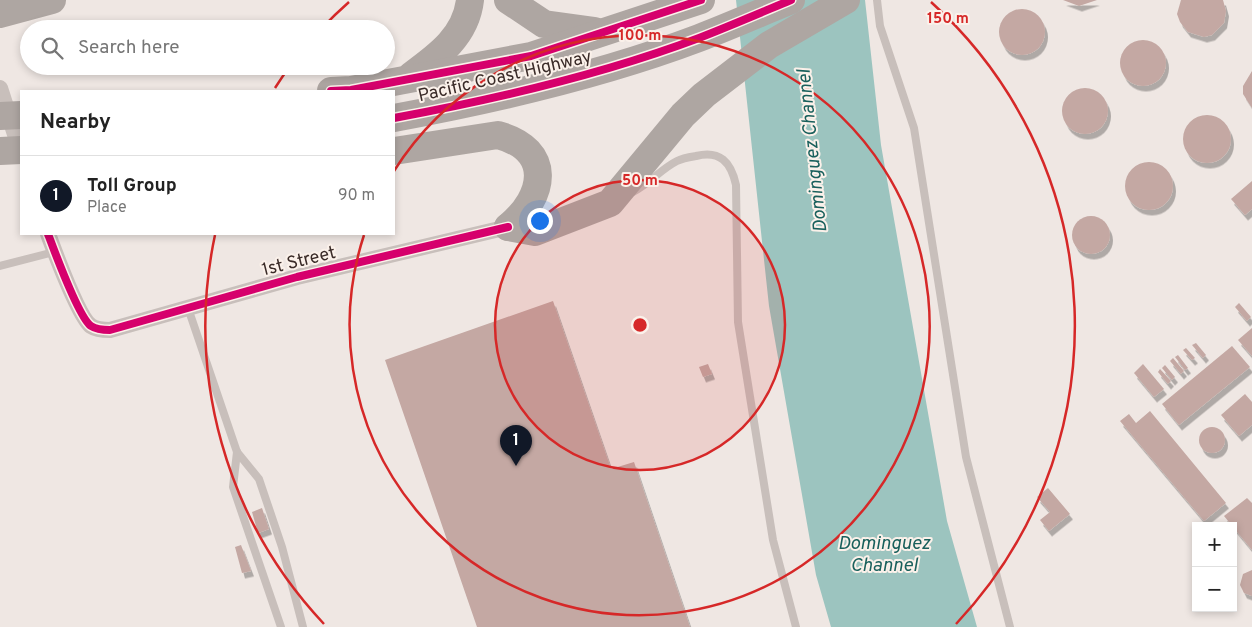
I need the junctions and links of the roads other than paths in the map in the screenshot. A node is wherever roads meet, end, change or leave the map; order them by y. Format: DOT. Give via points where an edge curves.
graph roads {
  1 [pos="52,0"];
  2 [pos="470,0"];
  3 [pos="508,0"];
  4 [pos="791,0"];
  5 [pos="846,0"];
  6 [pos="877,0"];
  7 [pos="698,1"];
  8 [pos="0,14"];
  9 [pos="604,31"];
  10 [pos="405,80"];
  11 [pos="0,88"];
  12 [pos="338,90"];
  13 [pos="20,115"];
  14 [pos="0,116"];
  15 [pos="395,118"];
  16 [pos="20,148"];
  17 [pos="0,151"];
  18 [pos="20,151"];
  19 [pos="395,151"];
  20 [pos="610,203"];
  21 [pos="508,227"];
  22 [pos="48,235"];
  23 [pos="54,252"];
  24 [pos="0,266"];
  25 [pos="188,308"];
  26 [pos="237,452"];
  27 [pos="281,627"];
  28 [pos="303,627"];
  29 [pos="796,627"];
  30 [pos="1010,627"];
  1 -- 8 [label="highway"];
  2 -- 10 [label="highway" via="461,28 443,52"];
  3 -- 9 [label="highway" via="544,24"];
  4 -- 15 [label="highway, Pacific Coast Highway" via="698,38 539,88"];
  5 -- 20 [label="highway" via="769,45 704,95 683,115"];
  6 -- 30 [label="lane" via="880,26 914,128 966,456"];
  7 -- 9 [label="highway, Pacific Coast Highway"];
  9 -- 10 [label="highway, Pacific Coast Highway" via="531,56"];
  10 -- 12 [label="highway, Pacific Coast Highway"];
  11 -- 16 [label="street"];
  13 -- 14 [label="highway, bridge"];
  17 -- 18 [label="highway, bridge"];
  19 -- 21 [label="highway" via="498,135 515,139 533,157 539,186 531,204"];
  20 -- 21 [label="highway" via="535,232"];
  20 -- 29 [label="lane" via="682,159 706,153 717,155 727,161 732,171 736,185 738,322 773,540"];
  21 -- 25 [label="street, 1st Street" via="297,277"];
  22 -- 23 [label="street"];
  23 -- 24 [label="lane"];
  23 -- 25 [label="street, 1st Street" via="87,322 98,329 110,330"];
  25 -- 26 [label="lane"];
  26 -- 27 [label="lane" via="233,487"];
  26 -- 28 [label="lane" via="259,479 282,547"];
}
